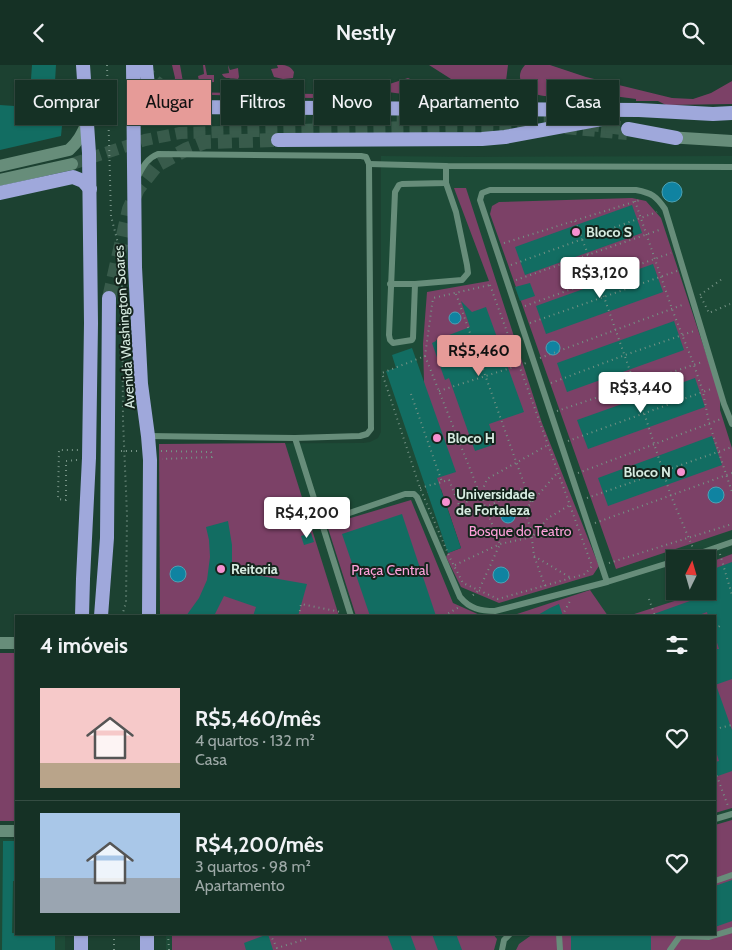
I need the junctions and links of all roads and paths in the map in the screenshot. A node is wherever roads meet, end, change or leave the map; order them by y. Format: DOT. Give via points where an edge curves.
graph roads {
  1 [pos="83,65"];
  2 [pos="133,65"];
  3 [pos="146,65"];
  4 [pos="84,80"];
  5 [pos="675,113"];
  6 [pos="732,113"];
  7 [pos="86,125"];
  8 [pos="87,125"];
  9 [pos="628,131"];
  10 [pos="676,138"];
  11 [pos="278,140"];
  12 [pos="732,141"];
  13 [pos="369,163"];
  14 [pos="72,164"];
  15 [pos="0,166"];
  16 [pos="446,166"];
  17 [pos="732,167"];
  18 [pos="0,180"];
  19 [pos="446,183"];
  20 [pos="133,188"];
  21 [pos="90,189"];
  22 [pos="0,193"];
  23 [pos="653,195"];
  24 [pos="635,201"];
  25 [pos="665,209"];
  26 [pos="640,218"];
  27 [pos="575,221"];
  28 [pos="670,226"];
  29 [pos="645,235"];
  30 [pos="581,239"];
  31 [pos="494,246"];
  32 [pos="678,251"];
  33 [pos="588,255"];
  34 [pos="655,259"];
  35 [pos="501,268"];
  36 [pos="683,269"];
  37 [pos="662,277"];
  38 [pos="722,279"];
  39 [pos="598,280"];
  40 [pos="390,283"];
  41 [pos="506,283"];
  42 [pos="415,284"];
  43 [pos="456,293"];
  44 [pos="604,297"];
  45 [pos="108,299"];
  46 [pos="693,301"];
  47 [pos="730,304"];
  48 [pos="515,309"];
  49 [pos="672,309"];
  50 [pos="521,327"];
  51 [pos="701,328"];
  52 [pos="615,330"];
  53 [pos="683,335"];
  54 [pos="624,355"];
  55 [pos="425,356"];
  56 [pos="711,359"];
  57 [pos="533,361"];
  58 [pos="519,364"];
  59 [pos="694,365"];
  60 [pos="485,376"];
  61 [pos="635,385"];
  62 [pos="541,386"];
  63 [pos="719,386"];
  64 [pos="439,391"];
  65 [pos="703,392"];
  66 [pos="412,394"];
  67 [pos="550,413"];
  68 [pos="644,413"];
  69 [pos="729,416"];
  70 [pos="709,423"];
  71 [pos="732,424"];
  72 [pos="148,436"];
  73 [pos="295,437"];
  74 [pos="561,443"];
  75 [pos="654,444"];
  76 [pos="548,445"];
  77 [pos="732,447"];
  78 [pos="116,451"];
  79 [pos="719,451"];
  80 [pos="84,454"];
  81 [pos="149,454"];
  82 [pos="517,463"];
  83 [pos="558,471"];
  84 [pos="663,471"];
  85 [pos="732,473"];
  86 [pos="727,475"];
  87 [pos="572,476"];
  88 [pos="442,482"];
  89 [pos="525,487"];
  90 [pos="420,488"];
  91 [pos="732,492"];
  92 [pos="671,495"];
  93 [pos="480,496"];
  94 [pos="580,500"];
  95 [pos="531,503"];
  96 [pos="570,505"];
  97 [pos="485,508"];
  98 [pos="322,522"];
  99 [pos="732,524"];
  100 [pos="588,525"];
  101 [pos="532,537"];
  102 [pos="689,538"];
  103 [pos="732,542"];
  104 [pos="500,545"];
  105 [pos="718,547"];
  106 [pos="694,550"];
  107 [pos="709,550"];
  108 [pos="534,557"];
  109 [pos="666,564"];
  110 [pos="454,565"];
  111 [pos="602,565"];
  112 [pos="571,578"];
  113 [pos="607,582"];
  114 [pos="545,586"];
  115 [pos="478,590"];
  116 [pos="576,590"];
  117 [pos="732,595"];
  118 [pos="648,599"];
  119 [pos="82,615"];
  120 [pos="100,615"];
  121 [pos="149,615"];
  122 [pos="299,615"];
  123 [pos="351,615"];
  124 [pos="563,615"];
  125 [pos="655,615"];
  126 [pos="722,624"];
  127 [pos="716,629"];
  128 [pos="0,643"];
  129 [pos="15,643"];
  130 [pos="732,725"];
  131 [pos="716,729"];
  132 [pos="716,774"];
  133 [pos="731,814"];
  134 [pos="716,819"];
  135 [pos="0,831"];
  136 [pos="15,831"];
  137 [pos="732,875"];
  138 [pos="716,881"];
  139 [pos="732,929"];
  140 [pos="81,935"];
  141 [pos="114,935"];
  142 [pos="147,935"];
  143 [pos="168,935"];
  144 [pos="270,935"];
  145 [pos="509,935"];
  146 [pos="559,935"];
  147 [pos="680,935"];
  148 [pos="309,939"];
  149 [pos="81,950"];
  150 [pos="114,950"];
  151 [pos="147,950"];
  152 [pos="169,950"];
  153 [pos="502,950"];
  154 [pos="560,950"];
  155 [pos="670,950"];
  1 -- 4 [label="highway, Avenida Washington Soares"];
  2 -- 20 [label="highway, Avenida Washington Soares"];
  3 -- 5 [label="highway" via="150,93 168,107"];
  5 -- 6 [label="highway"];
  5 -- 11 [label="highway" via="618,116 482,139"];
  7 -- 15 [label="main road" via="75,145 69,149"];
  8 -- 21 [label="highway, Avenida Washington Soares"];
  9 -- 10 [label="highway"];
  10 -- 12 [label="main road"];
  13 -- 16 [label="lane"];
  13 -- 20 [label="lane" via="366,157 361,156 158,154 144,164"];
  13 -- 73 [label="lane" via="371,429 360,436"];
  14 -- 18 [label="main road"];
  16 -- 17 [label="lane"];
  16 -- 19 [label="lane"];
  19 -- 40 [label="lane" via="402,184 397,188"];
  19 -- 42 [label="lane" via="456,212 468,273 462,280"];
  20 -- 72 [label="highway, Avenida Washington Soares" via="141,384"];
  21 -- 22 [label="highway" via="83,181 72,177"];
  21 -- 80 [label="highway, Avenida Washington Soares" via="92,323"];
  23 -- 24 [label="path"];
  23 -- 25 [label="lane"];
  23 -- 31 [label="lane" via="636,190 486,191 480,200"];
  24 -- 26 [label="path"];
  24 -- 27 [label="path"];
  25 -- 26 [label="path"];
  25 -- 28 [label="lane"];
  26 -- 29 [label="path"];
  26 -- 30 [label="path"];
  27 -- 30 [label="path"];
  27 -- 31 [label="path"];
  28 -- 29 [label="path"];
  28 -- 32 [label="lane"];
  29 -- 33 [label="path"];
  29 -- 34 [label="path"];
  30 -- 33 [label="path"];
  30 -- 35 [label="path"];
  31 -- 35 [label="lane"];
  32 -- 34 [label="path"];
  32 -- 36 [label="lane"];
  33 -- 39 [label="path"];
  33 -- 41 [label="path"];
  34 -- 37 [label="path"];
  34 -- 39 [label="path"];
  35 -- 41 [label="lane"];
  36 -- 37 [label="path"];
  36 -- 46 [label="lane"];
  37 -- 44 [label="path"];
  37 -- 49 [label="path"];
  38 -- 47 [label="path" via="700,295 710,313"];
  39 -- 44 [label="path"];
  39 -- 48 [label="path"];
  40 -- 42 [label="lane"];
  40 -- 42 [label="lane" via="389,335 390,340 398,343 412,340 414,335"];
  41 -- 48 [label="lane"];
  43 -- 55 [label="path" via="433,298"];
  43 -- 58 [label="path" via="490,285"];
  43 -- 60 [label="path"];
  44 -- 50 [label="path"];
  44 -- 52 [label="path"];
  45 -- 120 [label="highway" via="107,538"];
  46 -- 49 [label="path"];
  46 -- 51 [label="lane"];
  48 -- 50 [label="lane"];
  49 -- 52 [label="path"];
  49 -- 53 [label="path"];
  50 -- 57 [label="lane"];
  51 -- 53 [label="path"];
  51 -- 56 [label="lane"];
  52 -- 54 [label="path"];
  52 -- 57 [label="path"];
  53 -- 54 [label="path"];
  53 -- 59 [label="path"];
  54 -- 61 [label="path"];
  54 -- 62 [label="path"];
  55 -- 64 [label="path"];
  55 -- 90 [label="path" via="382,373"];
  56 -- 59 [label="path"];
  56 -- 63 [label="lane"];
  57 -- 62 [label="lane"];
  58 -- 60 [label="path"];
  58 -- 76 [label="path"];
  59 -- 61 [label="path"];
  59 -- 65 [label="path"];
  60 -- 64 [label="path"];
  60 -- 82 [label="path"];
  61 -- 67 [label="path"];
  61 -- 68 [label="path"];
  62 -- 67 [label="lane"];
  63 -- 65 [label="path"];
  63 -- 69 [label="lane"];
  64 -- 93 [label="path"];
  65 -- 68 [label="path"];
  65 -- 70 [label="path"];
  66 -- 88 [label="path"];
  67 -- 74 [label="lane"];
  68 -- 74 [label="path"];
  68 -- 75 [label="path"];
  69 -- 70 [label="path"];
  69 -- 71 [label="lane"];
  70 -- 75 [label="path"];
  70 -- 79 [label="path"];
  72 -- 73 [label="lane"];
  72 -- 81 [label="highway, Avenida Washington Soares"];
  73 -- 98 [label="lane"];
  74 -- 87 [label="lane"];
  75 -- 84 [label="path"];
  75 -- 87 [label="path"];
  76 -- 82 [label="path"];
  76 -- 83 [label="path"];
  77 -- 79 [label="path"];
  78 -- 81 [label="path"];
  79 -- 84 [label="path"];
  79 -- 86 [label="path"];
  80 -- 80 [label="path" via="66,461 66,500 58,499 59,450"];
  80 -- 119 [label="highway, Avenida Washington Soares"];
  81 -- 81 [label="path" via="212,457 210,452"];
  81 -- 121 [label="highway, Avenida Washington Soares"];
  82 -- 89 [label="path"];
  82 -- 93 [label="path" via="487,479"];
  83 -- 95 [label="path"];
  83 -- 96 [label="path"];
  84 -- 92 [label="path"];
  84 -- 94 [label="path"];
  85 -- 86 [label="path"];
  86 -- 91 [label="path"];
  86 -- 92 [label="path"];
  87 -- 94 [label="lane"];
  88 -- 90 [label="path"];
  88 -- 93 [label="path" via="449,480 459,505"];
  89 -- 95 [label="path"];
  89 -- 97 [label="path"];
  90 -- 110 [label="path"];
  92 -- 100 [label="path"];
  92 -- 102 [label="path"];
  93 -- 97 [label="path"];
  94 -- 100 [label="lane"];
  95 -- 101 [label="path" via="525,511"];
  96 -- 101 [label="path" via="548,518"];
  96 -- 112 [label="path" via="592,566 586,574"];
  97 -- 104 [label="path"];
  98 -- 116 [label="lane" via="405,494 414,494 465,603 482,611 495,611"];
  98 -- 123 [label="lane"];
  99 -- 102 [label="path"];
  100 -- 111 [label="lane"];
  101 -- 104 [label="path"];
  101 -- 108 [label="path"];
  102 -- 106 [label="path"];
  102 -- 111 [label="path"];
  103 -- 105 [label="lane"];
  104 -- 110 [label="path"];
  104 -- 115 [label="path"];
  105 -- 107 [label="lane"];
  105 -- 117 [label="path"];
  108 -- 112 [label="path"];
  108 -- 114 [label="path"];
  109 -- 113 [label="lane"];
  110 -- 115 [label="path" via="464,583"];
  111 -- 113 [label="lane"];
  112 -- 114 [label="path"];
  113 -- 116 [label="lane"];
  114 -- 115 [label="path" via="498,599"];
  116 -- 124 [label="path"];
  118 -- 125 [label="path"];
  122 -- 123 [label="path" via="302,604"];
  126 -- 127 [label="path"];
  128 -- 129 [label="main road"];
  130 -- 131 [label="path"];
  132 -- 133 [label="path"];
  133 -- 134 [label="lane"];
  135 -- 136 [label="main road"];
  137 -- 138 [label="lane"];
  139 -- 147 [label="lane" via="702,938"];
  140 -- 149 [label="highway"];
  141 -- 150 [label="path"];
  142 -- 151 [label="highway"];
  143 -- 152 [label="path"];
  144 -- 148 [label="path" via="277,948"];
  145 -- 153 [label="lane"];
  146 -- 154 [label="lane"];
  147 -- 155 [label="lane"];
}
